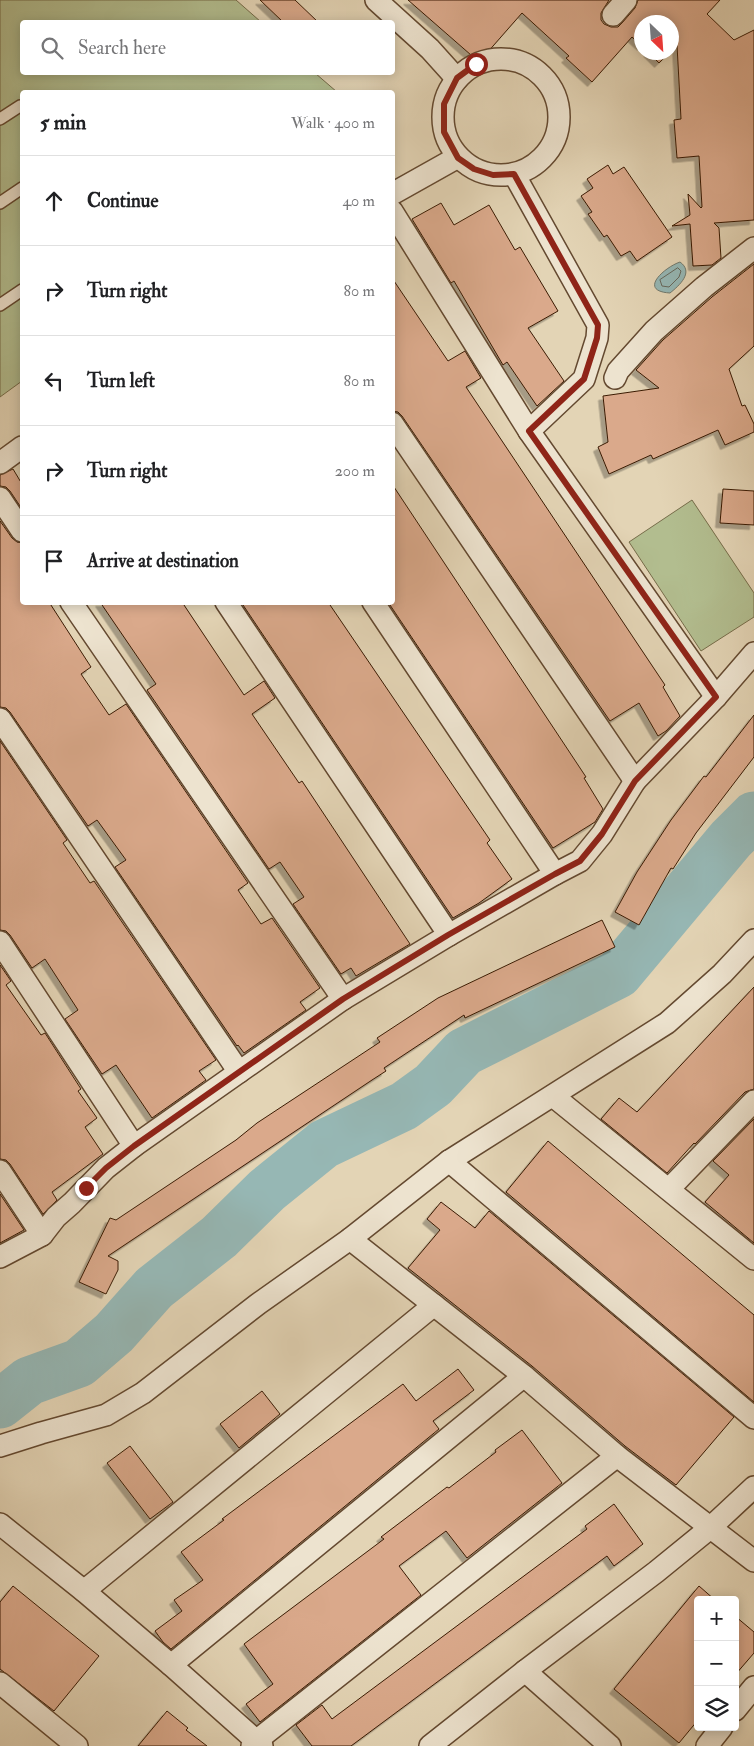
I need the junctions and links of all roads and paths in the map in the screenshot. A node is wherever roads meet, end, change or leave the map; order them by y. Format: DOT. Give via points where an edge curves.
graph roads {
  1 [pos="376,0"];
  2 [pos="457,78"];
  3 [pos="20,106"];
  4 [pos="0,119"];
  5 [pos="458,158"];
  6 [pos="514,174"];
  7 [pos="20,189"];
  8 [pos="395,192"];
  9 [pos="0,204"];
  10 [pos="395,216"];
  11 [pos="754,248"];
  12 [pos="20,291"];
  13 [pos="0,305"];
  14 [pos="615,378"];
  15 [pos="395,427"];
  16 [pos="529,431"];
  17 [pos="20,448"];
  18 [pos="0,463"];
  19 [pos="0,498"];
  20 [pos="20,528"];
  21 [pos="74,605"];
  22 [pos="228,605"];
  23 [pos="375,605"];
  24 [pos="754,653"];
  25 [pos="716,697"];
  26 [pos="0,719"];
  27 [pos="635,781"];
  28 [pos="555,874"];
  29 [pos="448,935"];
  30 [pos="754,940"];
  31 [pos="0,942"];
  32 [pos="343,999"];
  33 [pos="239,1072"];
  34 [pos="553,1096"];
  35 [pos="754,1102"];
  36 [pos="134,1146"];
  37 [pos="449,1161"];
  38 [pos="0,1171"];
  39 [pos="669,1190"];
  40 [pos="42,1235"];
  41 [pos="350,1239"];
  42 [pos="0,1258"];
  43 [pos="754,1259"];
  44 [pos="434,1305"];
  45 [pos="524,1376"];
  46 [pos="754,1418"];
  47 [pos="0,1446"];
  48 [pos="617,1456"];
  49 [pos="754,1487"];
  50 [pos="0,1524"];
  51 [pos="710,1528"];
  52 [pos="754,1562"];
  53 [pos="84,1591"];
  54 [pos="171,1665"];
  55 [pos="525,1671"];
  56 [pos="0,1683"];
  57 [pos="719,1731"];
  58 [pos="257,1744"];
  59 [pos="77,1746"];
  60 [pos="430,1746"];
  61 [pos="610,1746"];
  62 [pos="707,1746"];
  1 -- 2 [label="street"];
  2 -- 5 [label="street" via="444,104 444,132"];
  2 -- 6 [label="street" via="476,64 499,59 522,63 542,76 553,90 559,107 559,125 554,142 544,157 530,168"];
  3 -- 4 [label="lane"];
  5 -- 6 [label="street" via="474,169 493,175"];
  5 -- 8 [label="street"];
  6 -- 16 [label="street" via="598,325 584,379"];
  7 -- 9 [label="lane"];
  10 -- 16 [label="street"];
  11 -- 14 [label="street" via="654,331"];
  12 -- 13 [label="lane"];
  15 -- 27 [label="street"];
  16 -- 25 [label="street"];
  17 -- 18 [label="street"];
  19 -- 20 [label="street"];
  21 -- 32 [label="street"];
  22 -- 29 [label="street"];
  23 -- 28 [label="street"];
  24 -- 25 [label="street"];
  25 -- 27 [label="street"];
  26 -- 33 [label="street"];
  27 -- 28 [label="street" via="602,834 580,861"];
  28 -- 29 [label="street"];
  29 -- 32 [label="street"];
  30 -- 34 [label="street" via="722,974 666,1022"];
  31 -- 36 [label="street"];
  32 -- 33 [label="street"];
  33 -- 36 [label="street"];
  34 -- 37 [label="street"];
  34 -- 39 [label="street"];
  35 -- 39 [label="street"];
  36 -- 40 [label="street" via="106,1168"];
  37 -- 41 [label="street"];
  37 -- 46 [label="street"];
  38 -- 40 [label="street"];
  39 -- 43 [label="street"];
  40 -- 42 [label="street"];
  41 -- 44 [label="street"];
  41 -- 47 [label="street" via="258,1304 143,1393 106,1415"];
  44 -- 45 [label="street"];
  44 -- 53 [label="street"];
  45 -- 48 [label="street"];
  45 -- 54 [label="street"];
  48 -- 51 [label="street"];
  48 -- 58 [label="street"];
  49 -- 51 [label="street"];
  50 -- 53 [label="street"];
  51 -- 52 [label="street"];
  51 -- 55 [label="street"];
  53 -- 54 [label="street"];
  54 -- 58 [label="street"];
  55 -- 60 [label="street"];
  55 -- 61 [label="street"];
  56 -- 59 [label="street"];
  57 -- 62 [label="street"];
}
